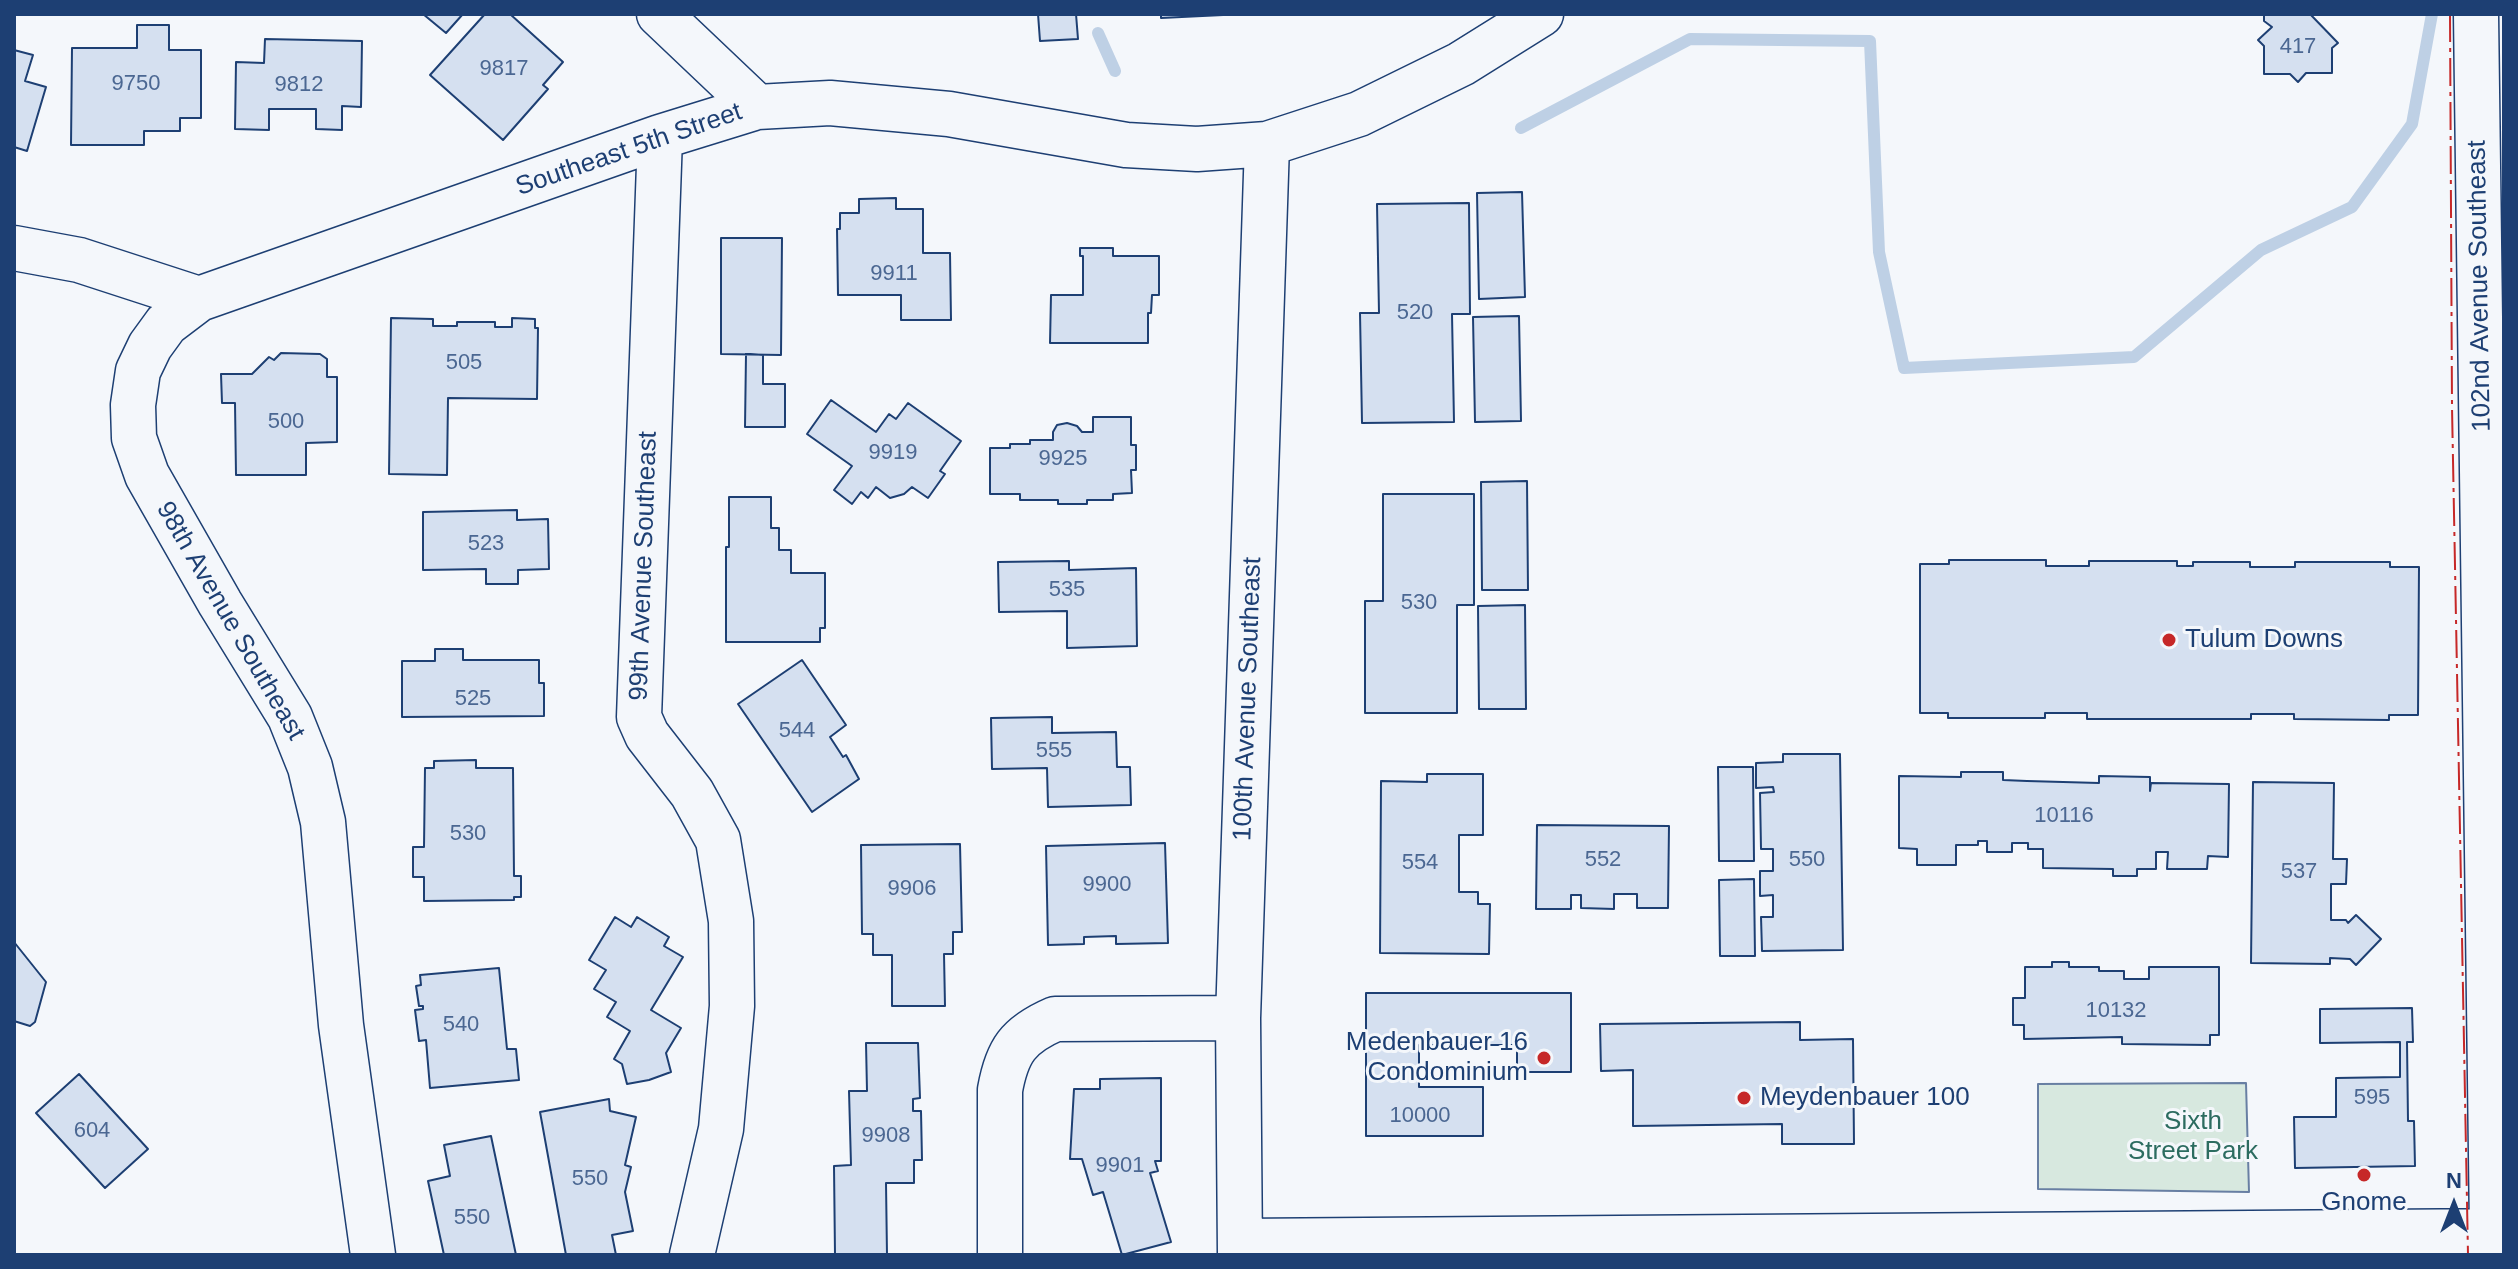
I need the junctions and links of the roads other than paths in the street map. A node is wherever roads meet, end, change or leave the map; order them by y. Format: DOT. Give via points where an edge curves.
graph roads {
  1 [pos="659,14"];
  2 [pos="1541,14"];
  3 [pos="2476,14"];
  4 [pos="757,107"];
  5 [pos="660,137"];
  6 [pos="1267,144"];
  7 [pos="14,248"];
  8 [pos="199,299"];
  9 [pos="2495,795"];
  10 [pos="1238,1018"];
  11 [pos="2498,1231"];
  12 [pos="1240,1248"];
  13 [pos="1000,1254"];
  14 [pos="373,1255"];
  15 [pos="692,1255"];
  1 -- 4 [label="street"];
  2 -- 6 [label="street, Southeast 5th Street" via="1461,64 1359,114"];
  3 -- 9 [label="street, 102nd Avenue Southeast"];
  4 -- 5 [label="street, Southeast 5th Street"];
  4 -- 6 [label="street, Southeast 5th Street" via="830,103 949,114 1126,145 1197,149"];
  5 -- 8 [label="street, Southeast 5th Street"];
  5 -- 15 [label="street, 99th Avenue Southeast" via="639,717 718,840 731,921 732,1006 721,1129"];
  6 -- 10 [label="street, 100th Avenue Southeast"];
  7 -- 8 [label="street" via="79,260"];
  8 -- 14 [label="street, 98th Avenue Southeast" via="166,324 138,371 134,438 147,475 290,717 310,767 323,822 341,1025"];
  9 -- 11 [label="street, 102nd Avenue Southeast"];
  10 -- 12 [label="street, 100th Avenue Southeast"];
  10 -- 13 [label="street" via="1055,1019 1016,1045 1000,1090"];
  11 -- 12 [label="street"];
}
